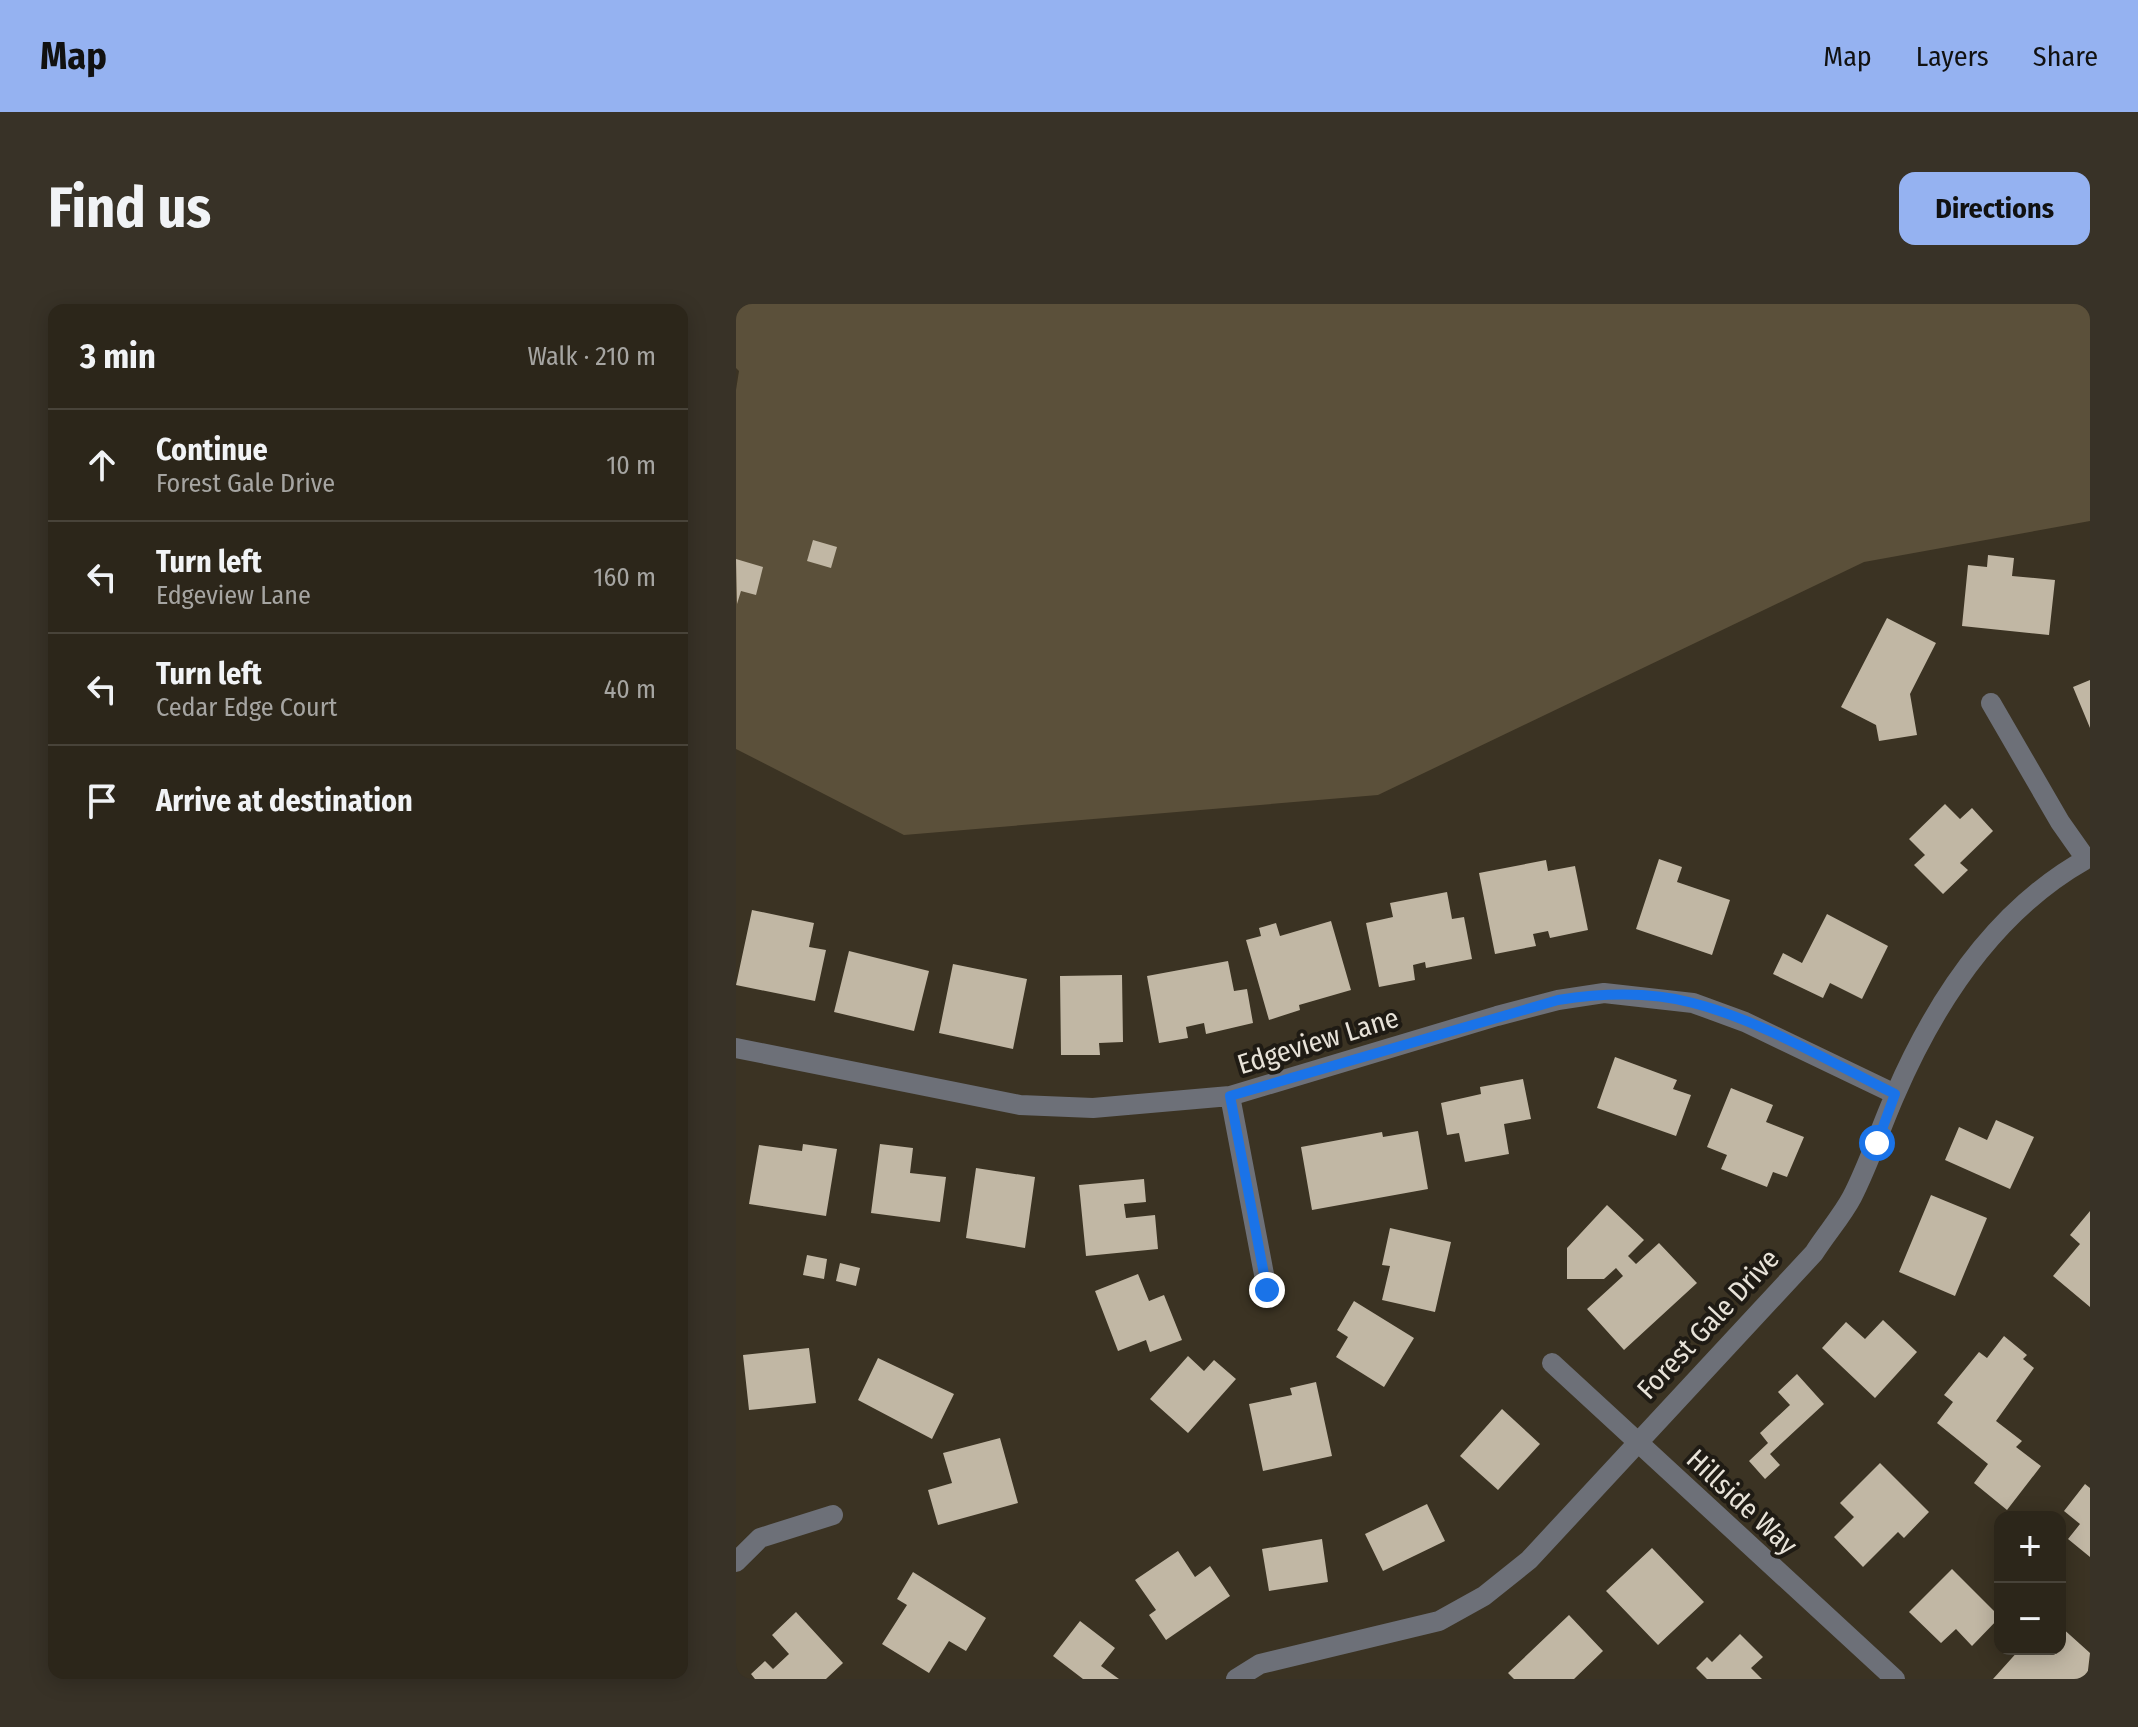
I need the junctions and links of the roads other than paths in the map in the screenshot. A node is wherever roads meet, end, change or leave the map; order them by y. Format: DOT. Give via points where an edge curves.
graph roads {
  1 [pos="1991,703"];
  2 [pos="2088,858"];
  3 [pos="736,1048"];
  4 [pos="1895,1094"];
  5 [pos="1230,1096"];
  6 [pos="1267,1290"];
  7 [pos="1552,1363"];
  8 [pos="1637,1442"];
  9 [pos="833,1515"];
  10 [pos="736,1562"];
  11 [pos="1236,1679"];
  12 [pos="1895,1679"];
  1 -- 2 [label="street"];
  2 -- 4 [label="street, Forest Gale Drive" via="2057,877 1992,934 1935,1017"];
  3 -- 5 [label="street, Edgeview Lane" via="1020,1105 1093,1108"];
  4 -- 5 [label="street, Edgeview Lane" via="1745,1022 1693,1003 1604,993 1497,1016"];
  4 -- 8 [label="street, Forest Gale Drive" via="1851,1199 1814,1253"];
  5 -- 6 [label="street"];
  7 -- 8 [label="street, Hillside Way"];
  8 -- 11 [label="street, Forest Gale Drive" via="1529,1560 1484,1596 1439,1621 1260,1664"];
  8 -- 12 [label="street, Hillside Way"];
  9 -- 10 [label="street" via="760,1538"];
}
